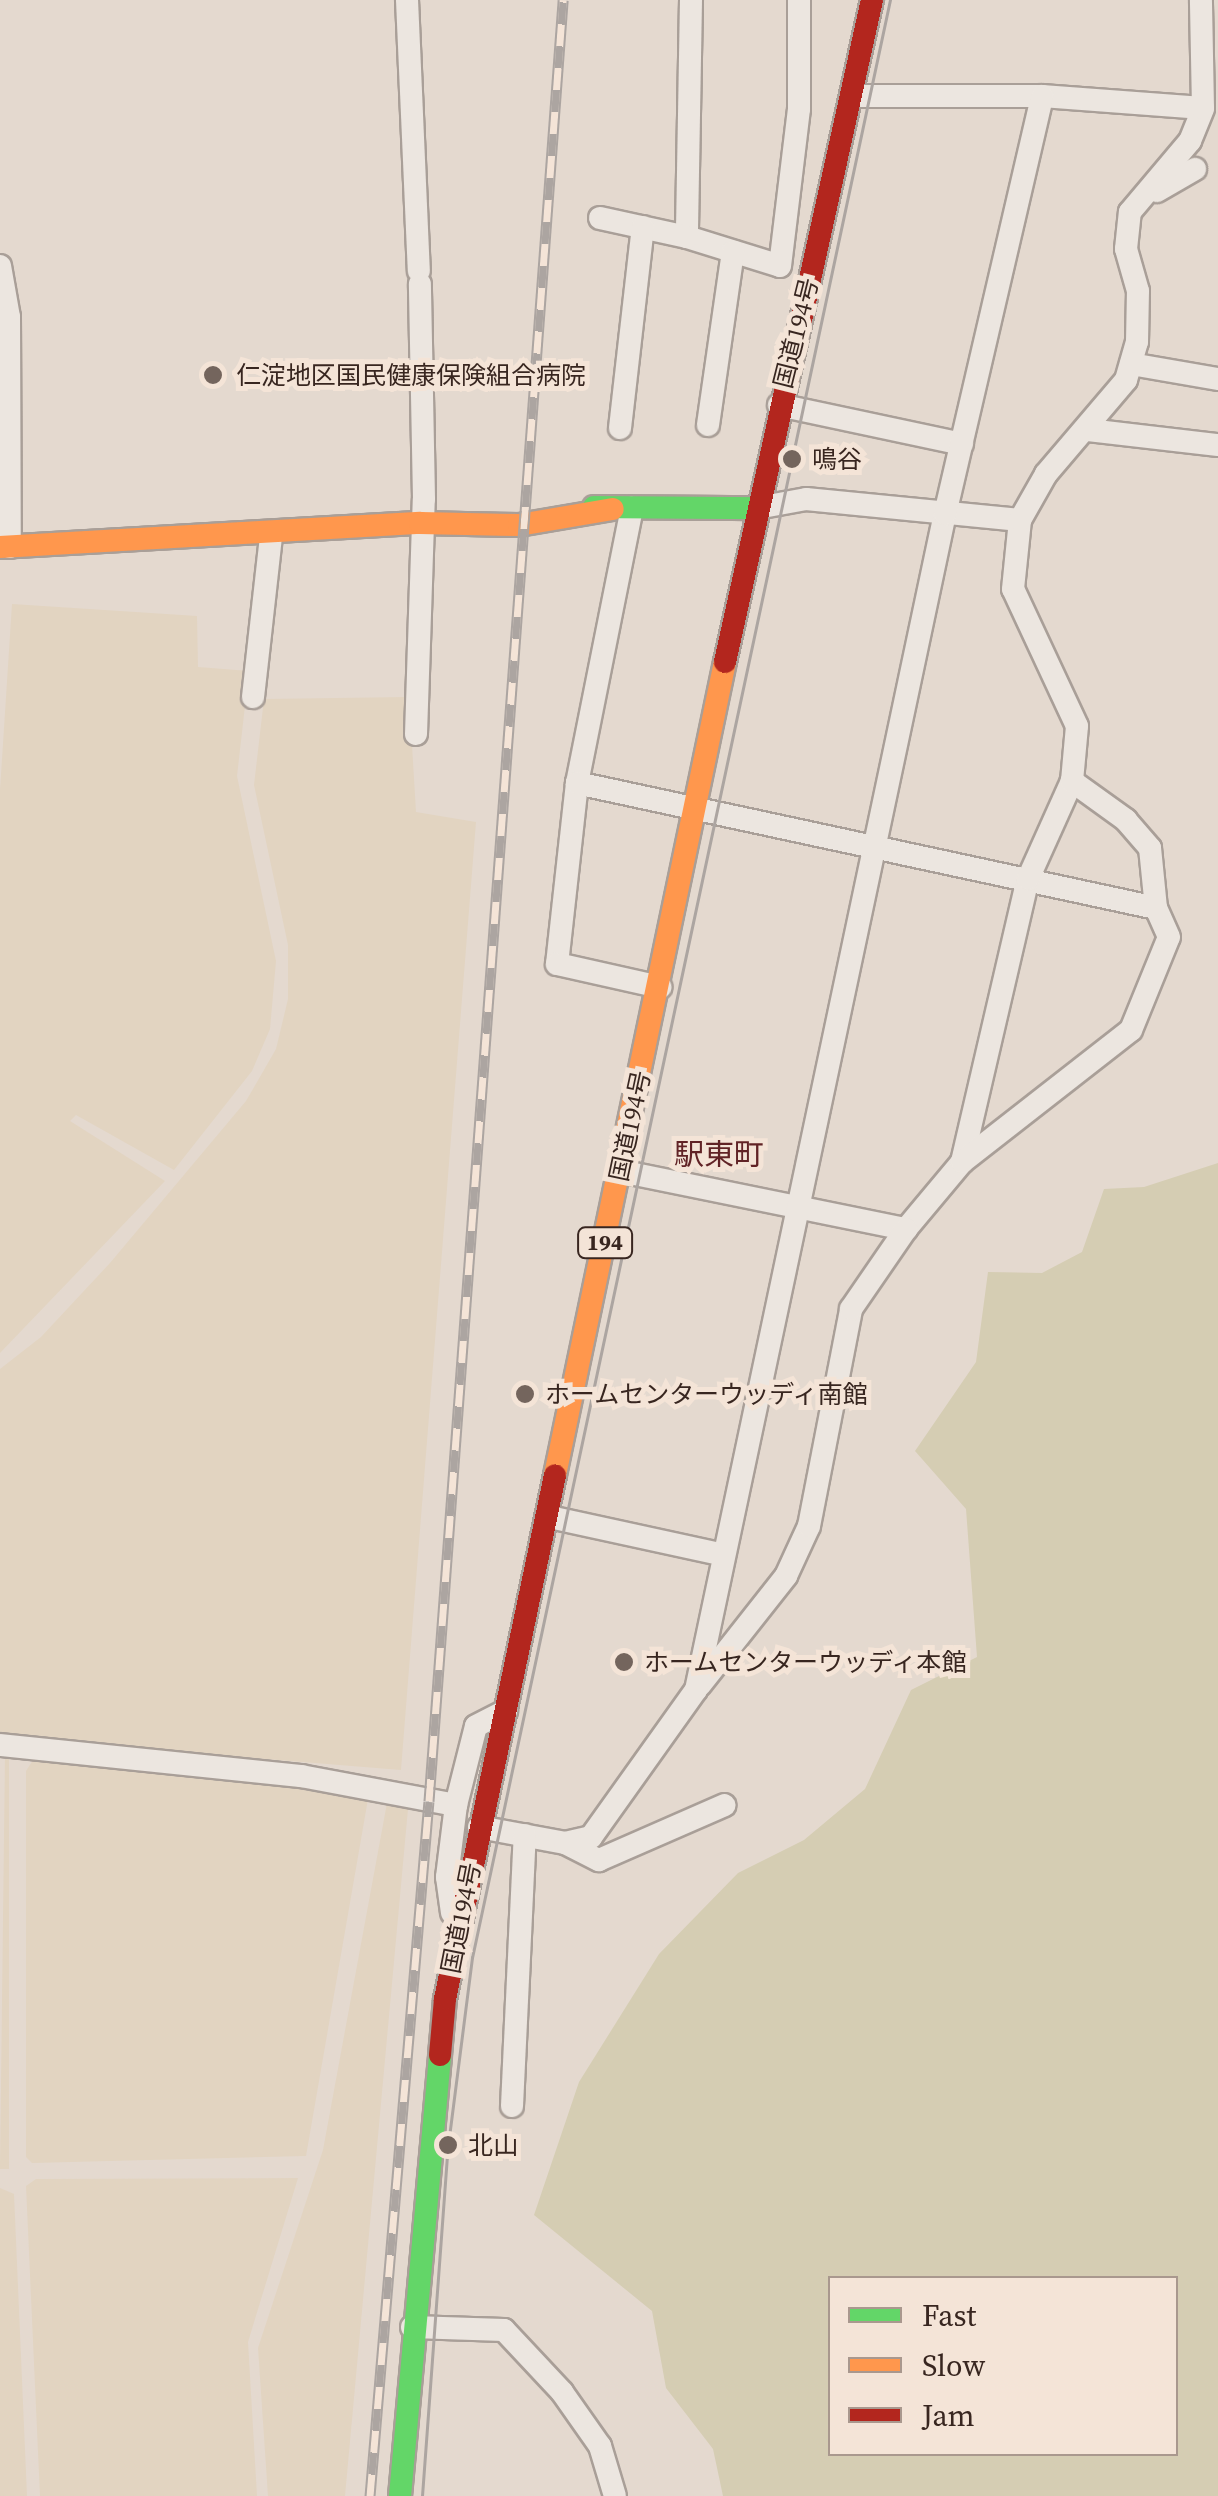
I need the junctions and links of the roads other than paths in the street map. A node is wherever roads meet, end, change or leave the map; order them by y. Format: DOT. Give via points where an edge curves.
graph roads {
  1 [pos="407,0"];
  2 [pos="691,0"];
  3 [pos="799,0"];
  4 [pos="872,0"];
  5 [pos="1201,0"];
  6 [pos="852,96"];
  7 [pos="1042,96"];
  8 [pos="1203,108"];
  9 [pos="794,158"];
  10 [pos="836,169"];
  11 [pos="1195,169"];
  12 [pos="1130,212"];
  13 [pos="600,218"];
  14 [pos="643,228"];
  15 [pos="687,237"];
  16 [pos="733,252"];
  17 [pos="0,266"];
  18 [pos="4,318"];
  19 [pos="1131,364"];
  20 [pos="1218,379"];
  21 [pos="779,405"];
  22 [pos="708,425"];
  23 [pos="620,428"];
  24 [pos="1088,430"];
  25 [pos="962,444"];
  26 [pos="1218,445"];
  27 [pos="622,508"];
  28 [pos="757,508"];
  29 [pos="946,514"];
  30 [pos="1020,520"];
  31 [pos="423,523"];
  32 [pos="271,536"];
  33 [pos="5,547"];
  34 [pos="253,697"];
  35 [pos="416,734"];
  36 [pos="1072,781"];
  37 [pos="576,782"];
  38 [pos="698,811"];
  39 [pos="877,849"];
  40 [pos="1028,879"];
  41 [pos="1156,908"];
  42 [pos="660,987"];
  43 [pos="962,1162"];
  44 [pos="620,1171"];
  45 [pos="800,1206"];
  46 [pos="906,1229"];
  47 [pos="550,1517"];
  48 [pos="724,1555"];
  49 [pos="696,1690"];
  50 [pos="506,1711"];
  51 [pos="0,1745"];
  52 [pos="456,1805"];
  53 [pos="726,1805"];
  54 [pos="479,1827"];
  55 [pos="525,1835"];
  56 [pos="565,1843"];
  57 [pos="458,1930"];
  58 [pos="512,2106"];
  59 [pos="412,2327"];
  60 [pos="400,2496"];
  61 [pos="615,2496"];
  1 -- 31 [label="street"];
  2 -- 15 [label="street"];
  3 -- 9 [label="street"];
  4 -- 6 [label="main road, 国道194号 / 194"];
  5 -- 8 [label="street"];
  6 -- 7 [label="street"];
  6 -- 10 [label="main road, 国道194号 / 194"];
  7 -- 8 [label="street"];
  7 -- 25 [label="street"];
  8 -- 12 [label="street" via="1190,141"];
  9 -- 10 [label="street"];
  9 -- 16 [label="street" via="780,266"];
  10 -- 21 [label="main road, 国道194号 / 194"];
  11 -- 12 [label="street"];
  12 -- 19 [label="street" via="1126,248 1138,291"];
  13 -- 14 [label="street"];
  14 -- 15 [label="street"];
  14 -- 23 [label="street"];
  15 -- 16 [label="street"];
  16 -- 22 [label="street"];
  17 -- 18 [label="street"];
  18 -- 33 [label="street"];
  19 -- 20 [label="street"];
  19 -- 24 [label="street"];
  21 -- 25 [label="street"];
  21 -- 28 [label="main road, 国道194号 / 194"];
  24 -- 26 [label="street"];
  24 -- 30 [label="street" via="1046,474"];
  25 -- 29 [label="street"];
  27 -- 28 [label="main road"];
  27 -- 31 [label="main road" via="522,504"];
  27 -- 37 [label="street"];
  28 -- 29 [label="street" via="806,498"];
  28 -- 38 [label="main road, 国道194号 / 194"];
  29 -- 30 [label="street"];
  29 -- 39 [label="street"];
  30 -- 36 [label="street" via="1013,589 1078,726"];
  31 -- 32 [label="main road"];
  31 -- 35 [label="street"];
  32 -- 33 [label="main road"];
  32 -- 34 [label="street"];
  36 -- 40 [label="street"];
  36 -- 41 [label="street" via="1126,820 1150,848"];
  37 -- 38 [label="street"];
  37 -- 42 [label="street" via="557,964"];
  38 -- 39 [label="street"];
  38 -- 42 [label="main road, 国道194号 / 194"];
  39 -- 40 [label="street"];
  39 -- 45 [label="street"];
  40 -- 41 [label="street"];
  40 -- 43 [label="street"];
  41 -- 43 [label="street" via="1169,938 1131,1030"];
  42 -- 44 [label="main road, 国道194号 / 194"];
  43 -- 46 [label="street"];
  44 -- 45 [label="street"];
  44 -- 47 [label="main road, 国道194号 / 194"];
  45 -- 46 [label="street"];
  45 -- 48 [label="street"];
  46 -- 49 [label="street" via="851,1308 810,1526 786,1576"];
  47 -- 48 [label="street"];
  47 -- 50 [label="main road, 国道194号 / 194"];
  48 -- 49 [label="street"];
  49 -- 56 [label="street" via="591,1837"];
  50 -- 52 [label="street" via="476,1726"];
  50 -- 54 [label="main road, 国道194号 / 194"];
  51 -- 52 [label="street" via="301,1776"];
  52 -- 57 [label="street" via="447,1877"];
  53 -- 56 [label="street" via="598,1860"];
  54 -- 55 [label="street"];
  54 -- 57 [label="main road, 国道194号 / 194"];
  55 -- 56 [label="street"];
  55 -- 58 [label="street"];
  57 -- 59 [label="main road, 国道194号 / 194" via="438,2053"];
  59 -- 60 [label="main road, 国道194号 / 194"];
  59 -- 61 [label="street" via="504,2330 562,2392 600,2446"];
}
